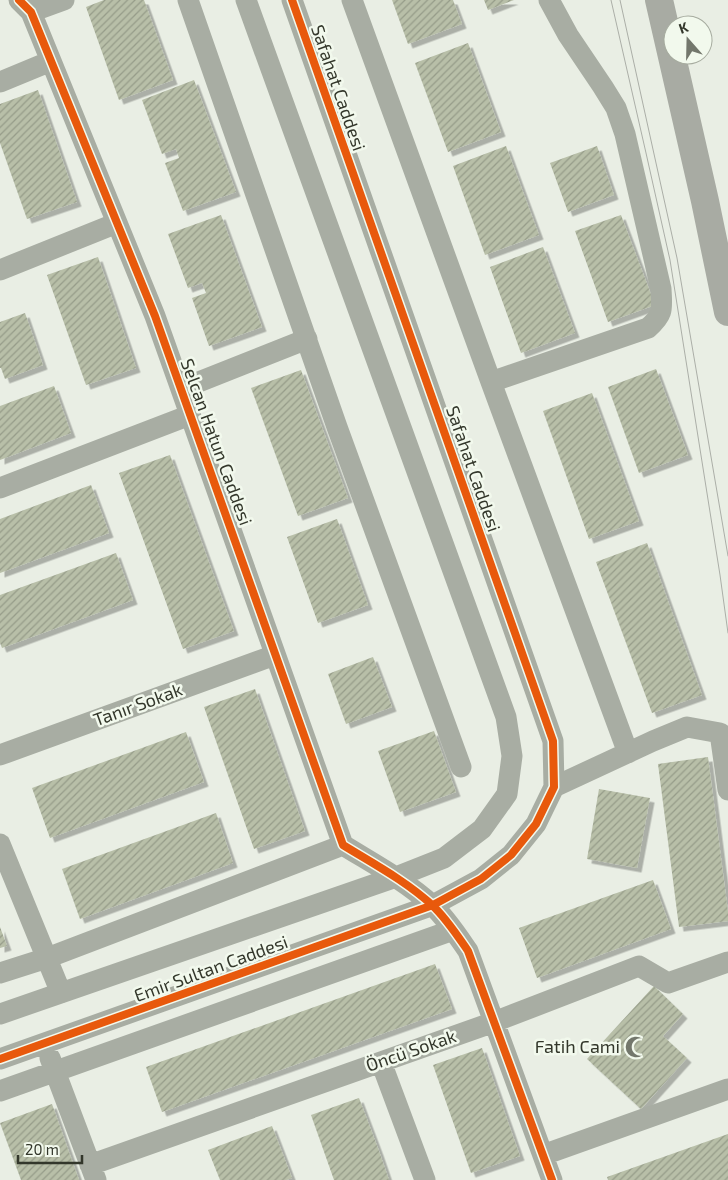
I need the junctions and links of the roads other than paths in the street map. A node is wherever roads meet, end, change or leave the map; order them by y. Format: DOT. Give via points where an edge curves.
graph roads {
  1 [pos="64,0"];
  2 [pos="188,0"];
  3 [pos="246,0"];
  4 [pos="292,0"];
  5 [pos="352,0"];
  6 [pos="550,0"];
  7 [pos="659,0"];
  8 [pos="25,6"];
  9 [pos="51,61"];
  10 [pos="0,82"];
  11 [pos="117,223"];
  12 [pos="0,270"];
  13 [pos="728,312"];
  14 [pos="307,339"];
  15 [pos="491,382"];
  16 [pos="181,389"];
  17 [pos="190,415"];
  18 [pos="0,488"];
  19 [pos="275,655"];
  20 [pos="628,753"];
  21 [pos="0,755"];
  22 [pos="461,767"];
  23 [pos="554,787"];
  24 [pos="728,790"];
  25 [pos="0,844"];
  26 [pos="342,845"];
  27 [pos="396,878"];
  28 [pos="433,906"];
  29 [pos="454,930"];
  30 [pos="47,958"];
  31 [pos="728,962"];
  32 [pos="0,974"];
  33 [pos="61,993"];
  34 [pos="0,1014"];
  35 [pos="494,1022"];
  36 [pos="45,1044"];
  37 [pos="0,1059"];
  38 [pos="381,1062"];
  39 [pos="55,1072"];
  40 [pos="728,1090"];
  41 [pos="0,1091"];
  42 [pos="543,1155"];
  43 [pos="93,1172"];
  44 [pos="425,1180"];
  45 [pos="552,1180"];
  1 -- 8 [label="street"];
  2 -- 14 [label="street"];
  3 -- 27 [label="street" via="506,717 512,756 506,794 482,830 444,858"];
  4 -- 23 [label="street, Safahat Caddesi" via="553,741"];
  5 -- 15 [label="street"];
  6 -- 15 [label="street" via="568,35 616,108 661,289 662,308 658,320 648,328"];
  7 -- 13 [label="highway"];
  8 -- 9 [label="street, Selcan Hatun Caddesi"];
  9 -- 10 [label="street"];
  9 -- 11 [label="street, Selcan Hatun Caddesi"];
  11 -- 12 [label="street"];
  11 -- 16 [label="street, Selcan Hatun Caddesi"];
  14 -- 16 [label="street"];
  14 -- 22 [label="street"];
  15 -- 20 [label="street"];
  16 -- 17 [label="street, Selcan Hatun Caddesi"];
  17 -- 18 [label="street"];
  17 -- 19 [label="street, Selcan Hatun Caddesi"];
  19 -- 21 [label="street, Tanır Sokak"];
  19 -- 26 [label="street, Selcan Hatun Caddesi"];
  20 -- 23 [label="street"];
  20 -- 24 [label="street" via="687,727 720,733"];
  23 -- 28 [label="street, Safahat Caddesi" via="536,824 511,855 481,879"];
  25 -- 30 [label="street"];
  26 -- 27 [label="street"];
  26 -- 30 [label="street"];
  27 -- 28 [label="street"];
  27 -- 33 [label="street, Emir Sultan Caddesi"];
  28 -- 29 [label="street"];
  28 -- 36 [label="street, Emir Sultan Caddesi"];
  29 -- 35 [label="street" via="468,951"];
  29 -- 39 [label="street"];
  30 -- 32 [label="street"];
  30 -- 33 [label="street"];
  31 -- 35 [label="street, Öncü Sokak" via="668,983 639,966"];
  33 -- 34 [label="street, Emir Sultan Caddesi"];
  35 -- 38 [label="street, Öncü Sokak"];
  35 -- 42 [label="street"];
  36 -- 37 [label="street, Emir Sultan Caddesi"];
  36 -- 39 [label="street"];
  38 -- 43 [label="street, Öncü Sokak"];
  38 -- 44 [label="street"];
  39 -- 41 [label="street"];
  39 -- 43 [label="street"];
  40 -- 42 [label="street"];
  42 -- 45 [label="street"];
}
